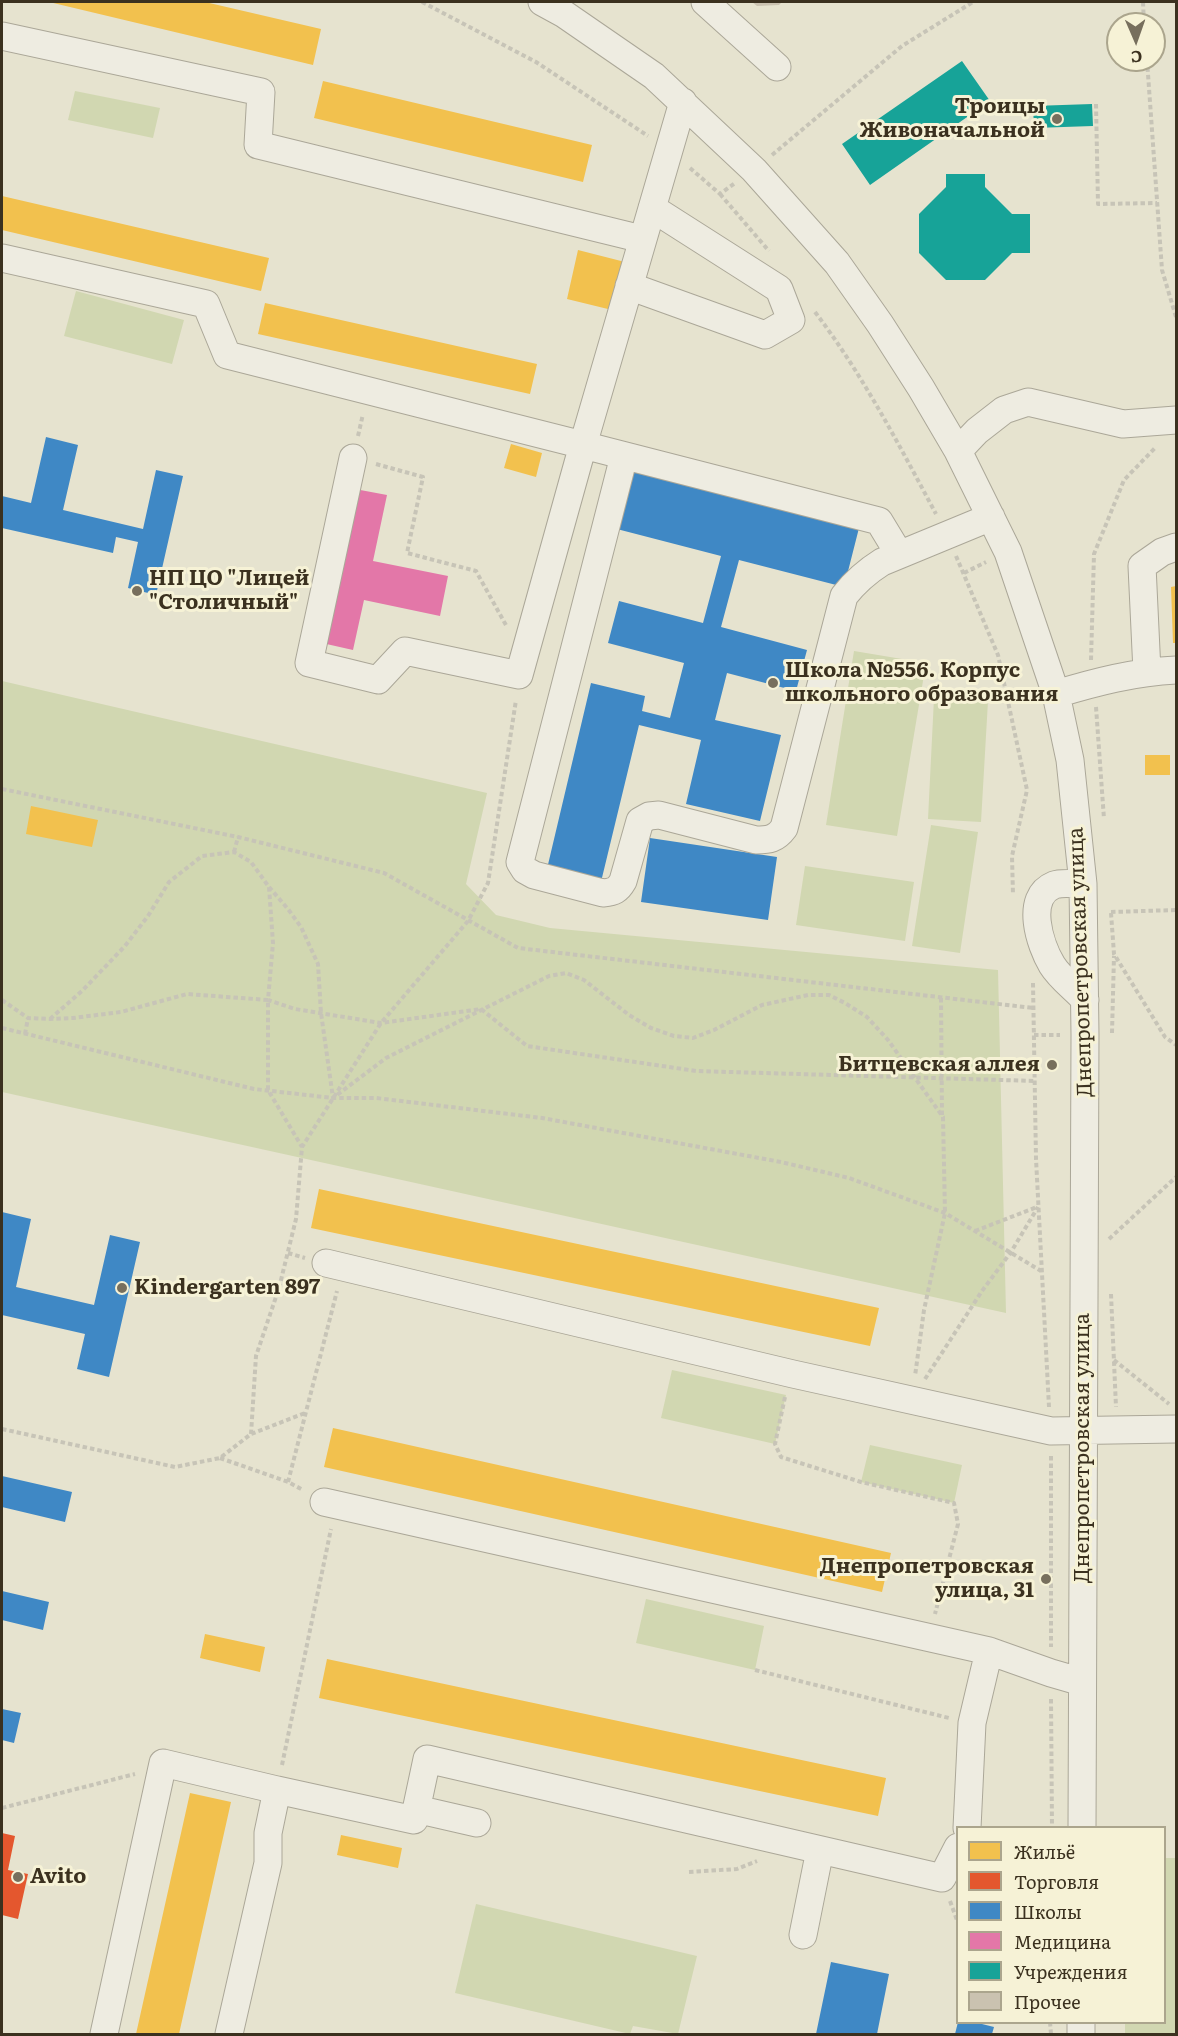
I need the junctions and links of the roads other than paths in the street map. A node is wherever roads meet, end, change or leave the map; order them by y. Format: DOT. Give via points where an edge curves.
graph roads {
  1 [pos="705,2"];
  2 [pos="560,6"];
  3 [pos="2,36"];
  4 [pos="777,67"];
  5 [pos="683,102"];
  6 [pos="652,208"];
  7 [pos="642,239"];
  8 [pos="2,258"];
  9 [pos="629,285"];
  10 [pos="1169,431"];
  11 [pos="583,445"];
  12 [pos="958,451"];
  13 [pos="624,456"];
  14 [pos="353,458"];
  15 [pos="991,517"];
  16 [pos="1176,547"];
  17 [pos="899,554"];
  18 [pos="574,652"];
  19 [pos="524,659"];
  20 [pos="1176,670"];
  21 [pos="1147,672"];
  22 [pos="1056,694"];
  23 [pos="1083,884"];
  24 [pos="1085,1000"];
  25 [pos="335,1265"];
  26 [pos="1176,1429"];
  27 [pos="1082,1431"];
  28 [pos="330,1503"];
  29 [pos="989,1651"];
  30 [pos="1082,1682"];
  31 [pos="277,1790"];
  32 [pos="416,1809"];
  33 [pos="477,1823"];
  34 [pos="967,1826"];
  35 [pos="1082,1826"];
  36 [pos="808,1847"];
  37 [pos="956,1848"];
  38 [pos="803,1935"];
  39 [pos="104,2034"];
  40 [pos="229,2034"];
  1 -- 4 [label="street"];
  2 -- 5 [label="street, Днепропетровская улица"];
  3 -- 7 [label="street" via="261,92 258,145"];
  5 -- 6 [label="street"];
  5 -- 12 [label="street, Днепропетровская улица" via="754,170 837,262"];
  6 -- 7 [label="street"];
  6 -- 9 [label="street" via="779,289 790,320 765,335"];
  7 -- 9 [label="street"];
  8 -- 11 [label="street" via="206,304 227,355"];
  9 -- 11 [label="street"];
  10 -- 12 [label="street" via="1028,402 1004,410"];
  11 -- 13 [label="street"];
  11 -- 19 [label="street"];
  12 -- 15 [label="street, Днепропетровская улица"];
  13 -- 17 [label="street" via="879,521"];
  13 -- 18 [label="street"];
  14 -- 19 [label="street" via="309,663 378,680 405,651"];
  15 -- 17 [label="street"];
  15 -- 22 [label="street, Днепропетровская улица" via="1008,552"];
  16 -- 21 [label="street" via="1142,566"];
  17 -- 18 [label="street" via="867,571 844,596 784,828 778,836 756,840 659,815 649,816 640,821 623,880 613,892 603,893 534,875 520,862"];
  18 -- 19 [label="street"];
  20 -- 21 [label="street"];
  21 -- 22 [label="street"];
  22 -- 23 [label="street, Днепропетровская улица" via="1070,760"];
  23 -- 24 [label="street, Днепропетровская улица"];
  23 -- 24 [label="street" via="1055,884 1043,893 1037,908 1038,933 1053,966"];
  24 -- 27 [label="street, Днепропетровская улица"];
  25 -- 27 [label="street" via="793,1374 1051,1431"];
  26 -- 27 [label="street"];
  27 -- 30 [label="street, Днепропетровская улица"];
  28 -- 29 [label="street"];
  29 -- 30 [label="street"];
  29 -- 34 [label="street" via="972,1724"];
  30 -- 35 [label="street, Днепропетровская улица"];
  31 -- 32 [label="street" via="414,1820"];
  31 -- 39 [label="street" via="163,1763"];
  31 -- 40 [label="street" via="268,1833 268,1863"];
  32 -- 33 [label="street"];
  32 -- 36 [label="street" via="427,1759"];
  36 -- 37 [label="street" via="942,1878"];
  36 -- 38 [label="street"];
}
